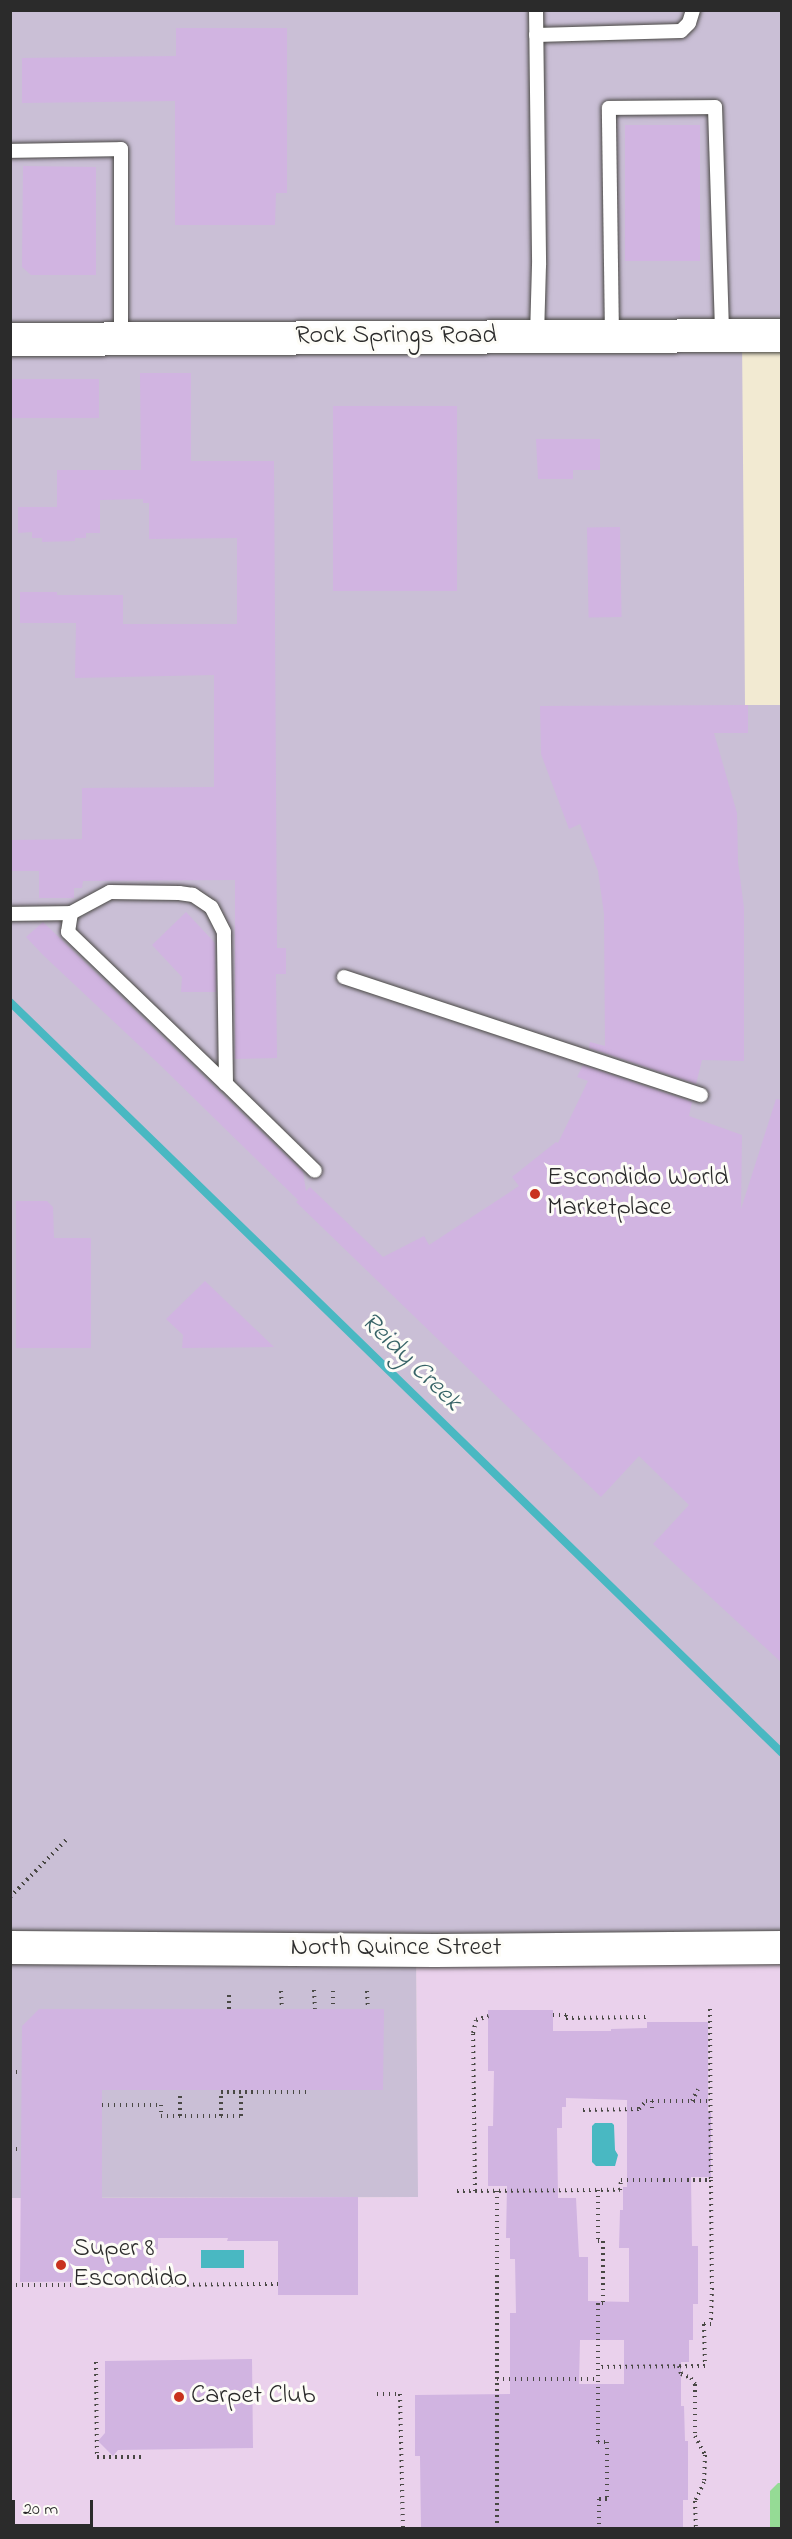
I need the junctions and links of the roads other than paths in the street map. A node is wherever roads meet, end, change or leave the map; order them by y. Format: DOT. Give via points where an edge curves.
graph roads {
  1 [pos="536,10"];
  2 [pos="693,10"];
  3 [pos="537,35"];
  4 [pos="10,151"];
  5 [pos="782,334"];
  6 [pos="722,335"];
  7 [pos="537,336"];
  8 [pos="612,336"];
  9 [pos="10,339"];
  10 [pos="121,339"];
  11 [pos="71,913"];
  12 [pos="10,914"];
  13 [pos="344,977"];
  14 [pos="226,1084"];
  15 [pos="701,1095"];
  16 [pos="315,1171"];
  17 [pos="10,1947"];
  18 [pos="782,1947"];
  1 -- 3 [label="lane"];
  2 -- 3 [label="lane" via="681,31"];
  3 -- 7 [label="lane"];
  4 -- 10 [label="lane" via="122,149"];
  5 -- 6 [label="street, Rock Springs Road"];
  6 -- 8 [label="street, Rock Springs Road"];
  6 -- 8 [label="lane" via="715,107 609,108"];
  7 -- 8 [label="street, Rock Springs Road"];
  7 -- 10 [label="street, Rock Springs Road"];
  9 -- 10 [label="street, Rock Springs Road"];
  11 -- 12 [label="lane"];
  11 -- 14 [label="lane" via="68,932"];
  11 -- 14 [label="lane" via="110,892 179,892 193,895 212,908 224,932"];
  13 -- 15 [label="lane"];
  14 -- 16 [label="lane"];
  17 -- 18 [label="street, North Quince Street"];
}
